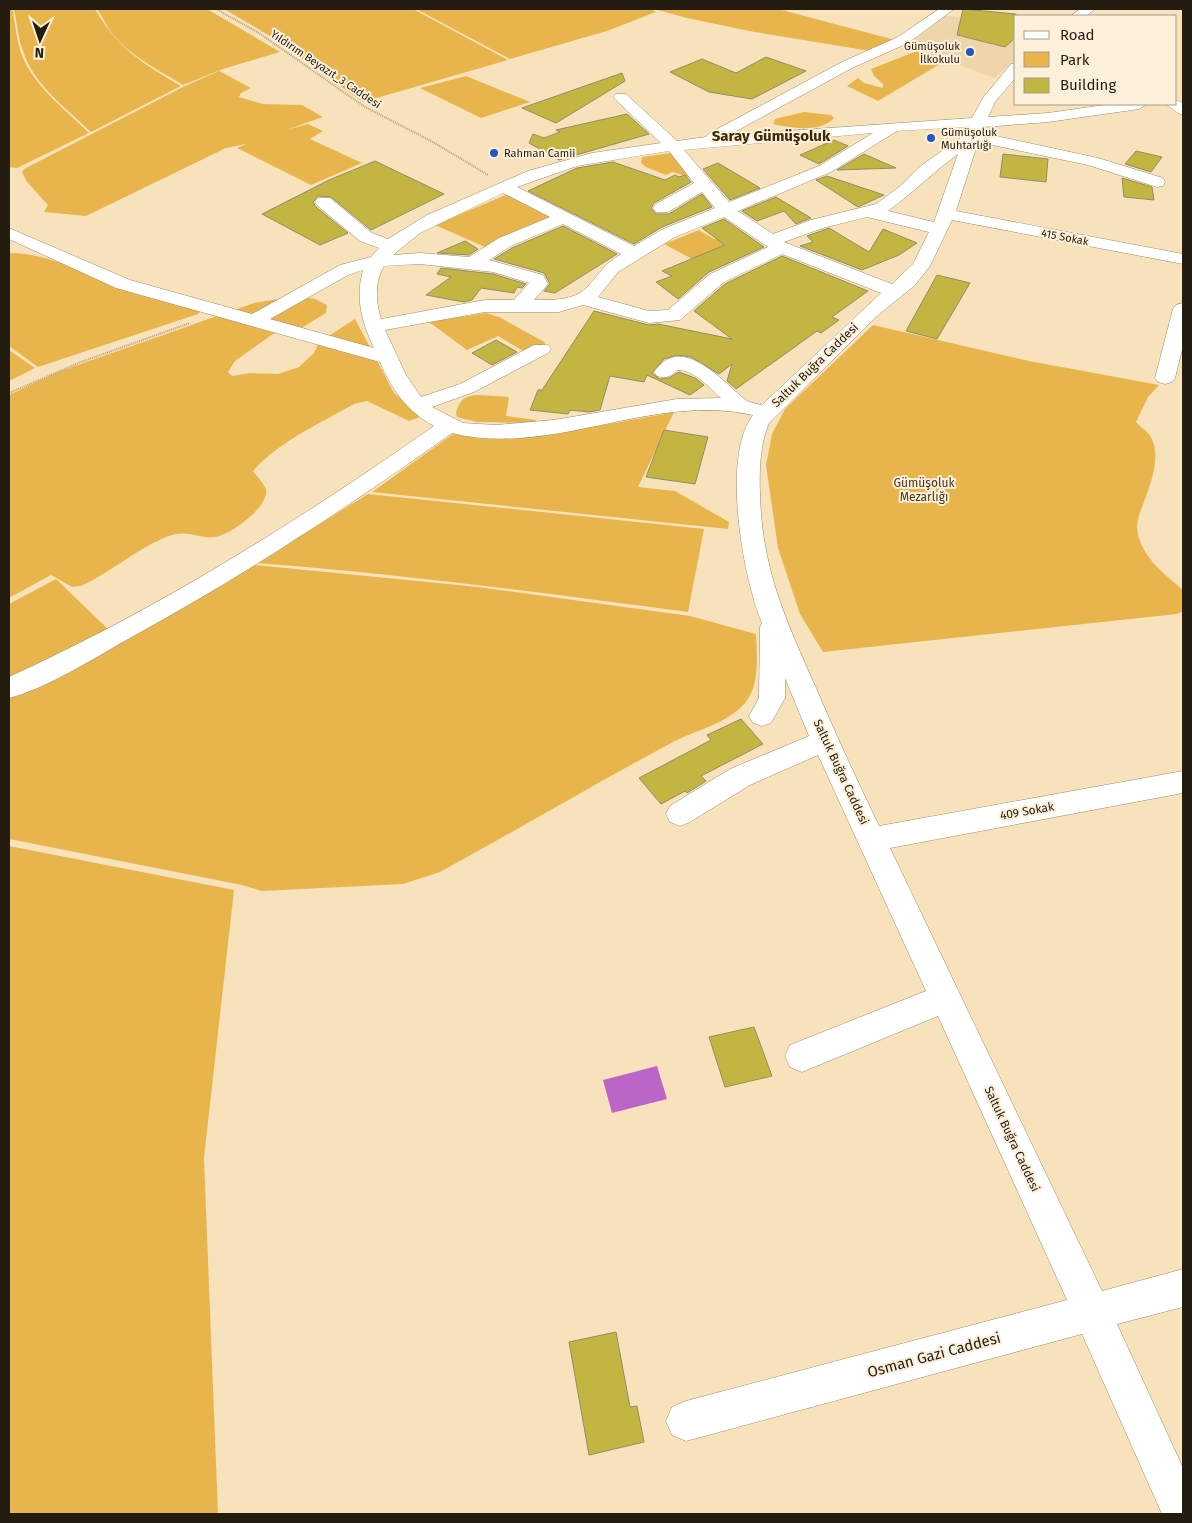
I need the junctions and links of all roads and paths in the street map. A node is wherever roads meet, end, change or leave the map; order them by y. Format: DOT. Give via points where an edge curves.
graph roads {
  1 [pos="216,9"];
  2 [pos="947,9"];
  3 [pos="1014,69"];
  4 [pos="621,97"];
  5 [pos="1132,105"];
  6 [pos="893,127"];
  7 [pos="976,129"];
  8 [pos="704,142"];
  9 [pos="673,146"];
  10 [pos="1157,182"];
  11 [pos="704,184"];
  12 [pos="505,187"];
  13 [pos="324,202"];
  14 [pos="662,208"];
  15 [pos="726,210"];
  16 [pos="869,212"];
  17 [pos="565,217"];
  18 [pos="943,222"];
  19 [pos="9,234"];
  20 [pos="776,245"];
  21 [pos="389,246"];
  22 [pos="633,253"];
  23 [pos="1183,259"];
  24 [pos="474,262"];
  25 [pos="375,263"];
  26 [pos="895,292"];
  27 [pos="583,300"];
  28 [pos="519,306"];
  29 [pos="1183,309"];
  30 [pos="221,312"];
  31 [pos="254,321"];
  32 [pos="374,326"];
  33 [pos="541,349"];
  34 [pos="386,358"];
  35 [pos="664,372"];
  36 [pos="1165,378"];
  37 [pos="9,393"];
  38 [pos="418,404"];
  39 [pos="740,405"];
  40 [pos="766,412"];
  41 [pos="449,425"];
  42 [pos="772,616"];
  43 [pos="9,688"];
  44 [pos="762,716"];
  45 [pos="826,741"];
  46 [pos="1183,782"];
  47 [pos="680,814"];
  48 [pos="872,839"];
  49 [pos="946,998"];
  50 [pos="802,1056"];
  51 [pos="1183,1288"];
  52 [pos="1092,1313"];
  53 [pos="686,1422"];
  54 [pos="1183,1514"];
  1 -- 12 [label="path, Yıldırım Beyazıt_3 Caddesi" via="259,33 365,107 448,150"];
  2 -- 8 [label="street" via="903,40 848,65"];
  3 -- 7 [label="street, Saltuk Buğra Caddesi" via="988,101"];
  4 -- 9 [label="street"];
  5 -- 7 [label="street"];
  6 -- 7 [label="street"];
  6 -- 8 [label="street"];
  6 -- 15 [label="street" via="826,169"];
  7 -- 10 [label="street"];
  7 -- 16 [label="street" via="890,202"];
  7 -- 18 [label="street, Saltuk Buğra Caddesi"];
  8 -- 9 [label="street"];
  9 -- 11 [label="street"];
  9 -- 12 [label="street" via="583,160 545,170"];
  11 -- 14 [label="street"];
  11 -- 15 [label="street"];
  12 -- 17 [label="street"];
  12 -- 21 [label="street" via="420,226"];
  13 -- 21 [label="street" via="366,237"];
  15 -- 20 [label="street"];
  15 -- 22 [label="street" via="682,227"];
  16 -- 18 [label="street, 415 Sokak"];
  16 -- 20 [label="street" via="818,224"];
  17 -- 22 [label="street"];
  17 -- 24 [label="street" via="505,242"];
  18 -- 23 [label="street, 415 Sokak"];
  18 -- 26 [label="street, Saltuk Buğra Caddesi" via="921,266"];
  19 -- 30 [label="street" via="123,284"];
  20 -- 26 [label="street"];
  20 -- 27 [label="street" via="717,278 673,316 649,317"];
  21 -- 25 [label="street"];
  22 -- 27 [label="street" via="611,268 592,294"];
  24 -- 25 [label="street"];
  24 -- 28 [label="street" via="517,271 539,281 536,290"];
  25 -- 31 [label="street" via="350,268"];
  25 -- 32 [label="street" via="368,293"];
  26 -- 40 [label="street, Saltuk Buğra Caddesi"];
  27 -- 28 [label="street" via="559,306"];
  28 -- 32 [label="street" via="467,309"];
  29 -- 36 [label="street"];
  30 -- 31 [label="street"];
  30 -- 37 [label="path" via="81,362"];
  31 -- 34 [label="street"];
  32 -- 34 [label="street"];
  33 -- 38 [label="street" via="467,388"];
  34 -- 38 [label="street" via="400,387"];
  35 -- 39 [label="street" via="671,365 678,364 699,371 723,387"];
  38 -- 41 [label="street"];
  39 -- 40 [label="street"];
  39 -- 41 [label="street" via="674,406 545,428 508,431 481,431"];
  40 -- 42 [label="street, Saltuk Buğra Caddesi" via="758,421 752,441 748,516 756,567"];
  41 -- 43 [label="street" via="387,470 191,592 88,651"];
  42 -- 44 [label="street" via="772,698"];
  42 -- 45 [label="street, Saltuk Buğra Caddesi"];
  45 -- 47 [label="street" via="778,758 740,777"];
  45 -- 48 [label="street, Saltuk Buğra Caddesi"];
  46 -- 48 [label="street, 409 Sokak"];
  48 -- 49 [label="street, Saltuk Buğra Caddesi"];
  49 -- 50 [label="street"];
  49 -- 52 [label="street, Saltuk Buğra Caddesi"];
  51 -- 52 [label="street, Osman Gazi Caddesi"];
  52 -- 53 [label="street, Osman Gazi Caddesi"];
  52 -- 54 [label="street, Saltuk Buğra Caddesi"];
}
